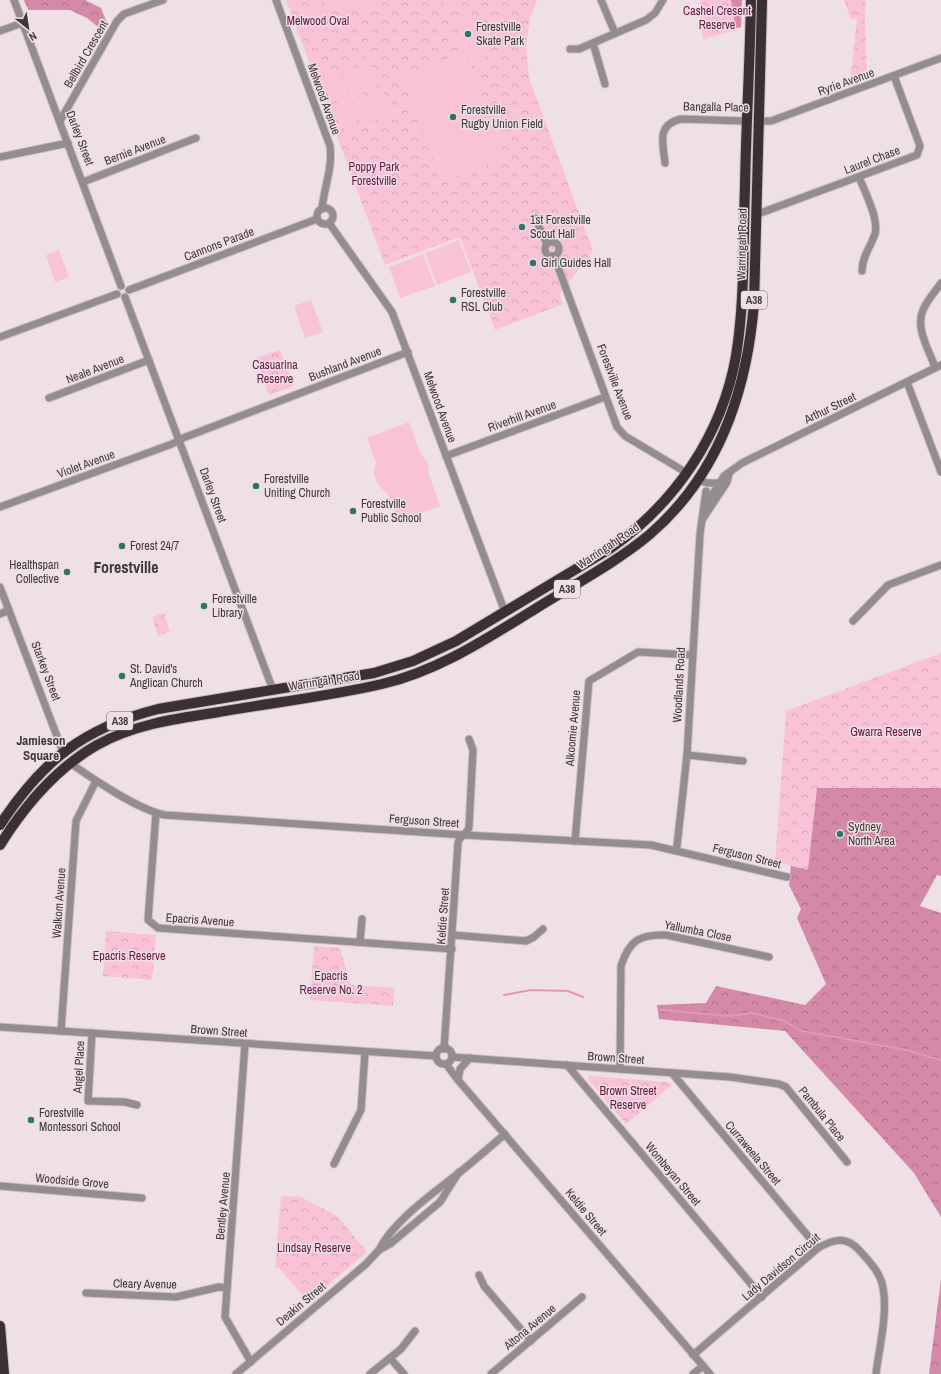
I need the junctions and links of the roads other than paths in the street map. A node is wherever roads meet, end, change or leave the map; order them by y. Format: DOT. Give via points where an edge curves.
graph roads {
  1 [pos="14,0"];
  2 [pos="163,0"];
  3 [pos="276,0"];
  4 [pos="601,0"];
  5 [pos="664,0"];
  6 [pos="751,0"];
  7 [pos="762,0"];
  8 [pos="22,23"];
  9 [pos="0,31"];
  10 [pos="615,33"];
  11 [pos="593,43"];
  12 [pos="570,50"];
  13 [pos="941,58"];
  14 [pos="894,76"];
  15 [pos="605,84"];
  16 [pos="60,121"];
  17 [pos="746,121"];
  18 [pos="758,121"];
  19 [pos="196,138"];
  20 [pos="68,143"];
  21 [pos="0,157"];
  22 [pos="665,163"];
  23 [pos="859,177"];
  24 [pos="83,182"];
  25 [pos="322,209"];
  26 [pos="755,215"];
  27 [pos="535,218"];
  28 [pos="317,219"];
  29 [pos="329,222"];
  30 [pos="862,272"];
  31 [pos="941,284"];
  32 [pos="121,286"];
  33 [pos="129,290"];
  34 [pos="117,294"];
  35 [pos="125,298"];
  36 [pos="0,337"];
  37 [pos="408,352"];
  38 [pos="149,360"];
  39 [pos="938,366"];
  40 [pos="907,382"];
  41 [pos="605,397"];
  42 [pos="49,398"];
  43 [pos="179,440"];
  44 [pos="446,456"];
  45 [pos="941,472"];
  46 [pos="688,473"];
  47 [pos="730,474"];
  48 [pos="697,480"];
  49 [pos="718,483"];
  50 [pos="712,493"];
  51 [pos="0,507"];
  52 [pos="702,520"];
  53 [pos="941,565"];
  54 [pos="0,587"];
  55 [pos="9,610"];
  56 [pos="505,612"];
  57 [pos="0,614"];
  58 [pos="853,621"];
  59 [pos="692,655"];
  60 [pos="273,690"];
  61 [pos="277,702"];
  62 [pos="469,739"];
  63 [pos="63,752"];
  64 [pos="687,755"];
  65 [pos="743,761"];
  66 [pos="70,763"];
  67 [pos="96,781"];
  68 [pos="156,813"];
  69 [pos="0,825"];
  70 [pos="464,835"];
  71 [pos="575,841"];
  72 [pos="0,845"];
  73 [pos="675,850"];
  74 [pos="787,877"];
  75 [pos="362,920"];
  76 [pos="543,929"];
  77 [pos="453,934"];
  78 [pos="360,942"];
  79 [pos="452,949"];
  80 [pos="769,957"];
  81 [pos="0,1027"];
  82 [pos="61,1031"];
  83 [pos="92,1033"];
  84 [pos="245,1044"];
  85 [pos="444,1049"];
  86 [pos="365,1052"];
  87 [pos="436,1056"];
  88 [pos="452,1057"];
  89 [pos="470,1058"];
  90 [pos="446,1064"];
  91 [pos="567,1065"];
  92 [pos="620,1069"];
  93 [pos="672,1073"];
  94 [pos="458,1080"];
  95 [pos="779,1084"];
  96 [pos="137,1105"];
  97 [pos="504,1134"];
  98 [pos="847,1162"];
  99 [pos="334,1164"];
  100 [pos="459,1172"];
  101 [pos="0,1186"];
  102 [pos="142,1198"];
  103 [pos="818,1248"];
  104 [pos="379,1250"];
  105 [pos="479,1275"];
  106 [pos="227,1288"];
  107 [pos="86,1293"];
  108 [pos="582,1297"];
  109 [pos="762,1297"];
  110 [pos="0,1326"];
  111 [pos="416,1331"];
  112 [pos="531,1341"];
  113 [pos="693,1355"];
  114 [pos="390,1358"];
  115 [pos="251,1362"];
  116 [pos="703,1366"];
  117 [pos="4,1374"];
  118 [pos="236,1374"];
  119 [pos="370,1374"];
  120 [pos="404,1374"];
  121 [pos="492,1374"];
  122 [pos="694,1374"];
  123 [pos="710,1374"];
  124 [pos="876,1374"];
  1 -- 8 [label="street, Darley Street"];
  2 -- 16 [label="street, Bellbird Crescent" via="124,14 117,22"];
  3 -- 25 [label="street, Melwood Avenue" via="330,146 329,176"];
  4 -- 10 [label="street"];
  5 -- 10 [label="street" via="655,13 646,20"];
  6 -- 17 [label="highway, Warringah Road / A38"];
  7 -- 18 [label="highway, Warringah Road / A38"];
  8 -- 9 [label="street"];
  8 -- 16 [label="street, Darley Street"];
  10 -- 11 [label="street"];
  11 -- 12 [label="street"];
  11 -- 15 [label="street"];
  13 -- 14 [label="street, Ryrie Avenue"];
  14 -- 18 [label="street, Ryrie Avenue" via="771,122"];
  14 -- 23 [label="street, Laurel Chase" via="920,146 917,155"];
  16 -- 20 [label="street, Darley Street"];
  17 -- 18 [label="highway, Bangalla Place"];
  17 -- 22 [label="street, Bangalla Place" via="671,121 664,128 662,136"];
  17 -- 46 [label="highway, Warringah Road / A38" via="742,301 736,358 726,395 714,425"];
  18 -- 26 [label="highway, Warringah Road / A38"];
  19 -- 24 [label="street, Bernie Avenue"];
  20 -- 21 [label="street"];
  20 -- 24 [label="street, Darley Street"];
  23 -- 26 [label="street, Laurel Chase"];
  23 -- 30 [label="street" via="876,228 862,261"];
  24 -- 32 [label="street, Darley Street"];
  25 -- 28 [label="street" via="318,212"];
  25 -- 29 [label="street" via="327,208 331,211"];
  26 -- 48 [label="highway, Warringah Road / A38" via="754,303 745,365 736,402 726,428"];
  27 -- 41 [label="street, Forestville Avenue" via="547,244 546,253 554,256"];
  28 -- 29 [label="street" via="322,224"];
  28 -- 33 [label="street, Cannons Parade"];
  29 -- 37 [label="street, Melwood Avenue" via="390,307"];
  31 -- 39 [label="street" via="923,309 920,318 921,327"];
  32 -- 33 [label="street"];
  32 -- 34 [label="street"];
  33 -- 35 [label="street"];
  34 -- 35 [label="street"];
  34 -- 36 [label="street"];
  35 -- 38 [label="street, Darley Street"];
  37 -- 43 [label="street, Bushland Avenue"];
  37 -- 44 [label="street, Melwood Avenue"];
  38 -- 42 [label="street, Neale Avenue"];
  38 -- 43 [label="street, Darley Street"];
  39 -- 40 [label="street, Arthur Street"];
  40 -- 45 [label="street"];
  40 -- 47 [label="street, Arthur Street" via="750,459"];
  41 -- 44 [label="street, Riverhill Avenue"];
  41 -- 46 [label="street, Forestville Avenue" via="621,432"];
  43 -- 51 [label="street, Violet Avenue"];
  43 -- 60 [label="street, Darley Street"];
  44 -- 56 [label="street, Melwood Avenue"];
  46 -- 48 [label="highway, Forestville Avenue"];
  46 -- 56 [label="highway, Warringah Road / A38" via="661,507 628,536"];
  47 -- 49 [label="street, Arthur Street"];
  47 -- 50 [label="street, Arthur Street" via="727,482"];
  48 -- 49 [label="street"];
  48 -- 50 [label="street" via="701,488"];
  48 -- 61 [label="highway, Warringah Road / A38" via="664,521 632,548 472,647 425,670 384,683"];
  49 -- 50 [label="street, Woodlands Road"];
  50 -- 52 [label="street, Woodlands Road"];
  50 -- 52 [label="street, Woodlands Road" via="703,510"];
  52 -- 59 [label="street, Woodlands Road"];
  53 -- 58 [label="street" via="888,585"];
  54 -- 55 [label="street, Starkey Street"];
  55 -- 57 [label="street"];
  55 -- 63 [label="street, Starkey Street"];
  56 -- 60 [label="highway, Warringah Road / A38" via="456,641 413,661 374,672"];
  59 -- 64 [label="street, Woodlands Road"];
  59 -- 71 [label="street, Alkoomie Avenue" via="638,652 589,681"];
  60 -- 61 [label="highway, Darley Street"];
  60 -- 63 [label="highway, Warringah Road / A38" via="135,715 109,725"];
  61 -- 66 [label="highway, Warringah Road / A38" via="155,723 111,738"];
  62 -- 70 [label="street, Keldie Street" via="473,750 469,827"];
  63 -- 66 [label="highway, Starkey Street"];
  63 -- 69 [label="highway, Warringah Road / A38" via="32,781"];
  64 -- 65 [label="street"];
  64 -- 73 [label="street, Woodlands Road"];
  66 -- 67 [label="street, Ferguson Street"];
  66 -- 72 [label="highway, Warringah Road / A38" via="32,799"];
  67 -- 68 [label="street, Ferguson Street"];
  67 -- 82 [label="street, Walkom Avenue" via="76,821"];
  68 -- 70 [label="street, Ferguson Street"];
  68 -- 78 [label="street, Epacris Avenue" via="148,920 158,928"];
  70 -- 71 [label="street, Ferguson Street"];
  70 -- 77 [label="street, Keldie Street" via="458,843"];
  71 -- 73 [label="street, Ferguson Street" via="651,845"];
  73 -- 74 [label="street, Ferguson Street"];
  75 -- 78 [label="street"];
  76 -- 77 [label="street" via="526,941"];
  77 -- 79 [label="street, Keldie Street"];
  78 -- 79 [label="street, Epacris Avenue"];
  79 -- 85 [label="street, Keldie Street"];
  80 -- 92 [label="street, Yallumba Close" via="666,935 651,934 635,941 626,951 621,966"];
  81 -- 82 [label="street, Brown Street"];
  82 -- 83 [label="street, Brown Street"];
  83 -- 84 [label="street, Brown Street"];
  83 -- 96 [label="street, Angel Place" via="88,1101 125,1102"];
  84 -- 86 [label="street, Brown Street"];
  84 -- 106 [label="street, Bentley Avenue"];
  85 -- 87 [label="street" via="439,1050"];
  85 -- 88 [label="street" via="450,1052"];
  86 -- 87 [label="street, Brown Street"];
  86 -- 99 [label="street" via="361,1110"];
  87 -- 90 [label="street" via="440,1063"];
  88 -- 89 [label="street, Brown Street"];
  88 -- 90 [label="street"];
  89 -- 91 [label="street, Brown Street"];
  89 -- 94 [label="street" via="460,1069"];
  90 -- 94 [label="street, Keldie Street"];
  91 -- 92 [label="street, Brown Street"];
  91 -- 109 [label="street, Wombeyan Street"];
  92 -- 93 [label="street, Brown Street"];
  93 -- 95 [label="street, Brown Street"];
  93 -- 103 [label="street, Curraweela Street"];
  94 -- 97 [label="street, Keldie Street"];
  95 -- 98 [label="street, Pambula Place" via="786,1087"];
  97 -- 100 [label="street, Deakin Street"];
  97 -- 113 [label="street, Keldie Street"];
  100 -- 104 [label="street, Deakin Street" via="394,1228"];
  100 -- 104 [label="street, Deakin Street" via="440,1202 390,1244"];
  101 -- 102 [label="street, Woodside Grove"];
  103 -- 109 [label="street, Lady Davidson Circuit"];
  103 -- 124 [label="street, Lady Davidson Circuit" via="831,1240 844,1240 854,1244 876,1271 883,1288 884,1309"];
  104 -- 115 [label="street, Deakin Street"];
  105 -- 112 [label="street" via="484,1286"];
  106 -- 107 [label="street, Cleary Avenue" via="219,1287 176,1297"];
  106 -- 115 [label="street, Bentley Avenue" via="224,1317"];
  108 -- 112 [label="street, Altona Avenue"];
  109 -- 113 [label="street, Lady Davidson Circuit"];
  110 -- 117 [label="highway"];
  111 -- 114 [label="street"];
  112 -- 121 [label="street, Altona Avenue"];
  113 -- 116 [label="street, Keldie Street"];
  114 -- 119 [label="street"];
  114 -- 120 [label="street"];
  115 -- 118 [label="street, Deakin Street"];
  116 -- 122 [label="street"];
  116 -- 123 [label="street, Keldie Street"];
}
